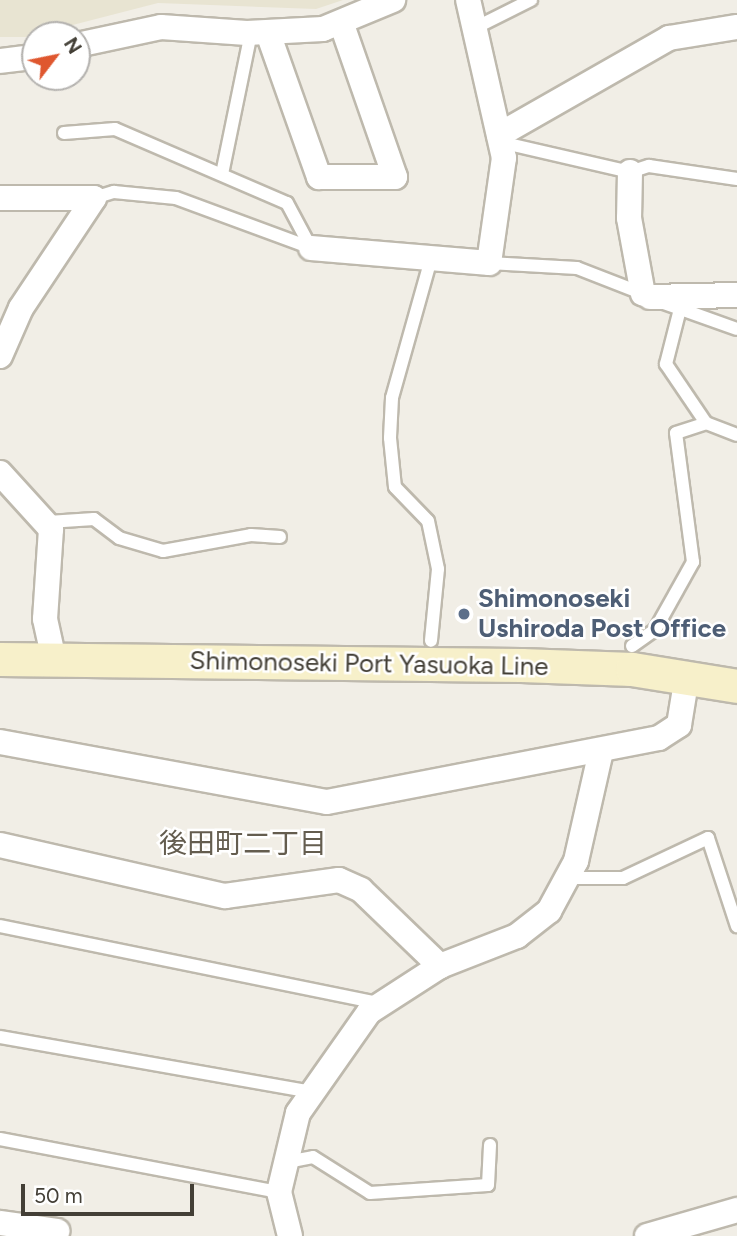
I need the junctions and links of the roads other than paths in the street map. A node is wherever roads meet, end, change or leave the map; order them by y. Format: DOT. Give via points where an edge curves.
graph roads {
  1 [pos="393,0"];
  2 [pos="468,0"];
  3 [pos="531,0"];
  4 [pos="342,25"];
  5 [pos="737,27"];
  6 [pos="473,29"];
  7 [pos="260,33"];
  8 [pos="91,42"];
  9 [pos="21,59"];
  10 [pos="0,61"];
  11 [pos="64,133"];
  12 [pos="499,139"];
  13 [pos="630,172"];
  14 [pos="222,174"];
  15 [pos="737,179"];
  16 [pos="0,198"];
  17 [pos="94,198"];
  18 [pos="311,248"];
  19 [pos="431,259"];
  20 [pos="489,263"];
  21 [pos="646,295"];
  22 [pos="737,295"];
  23 [pos="680,309"];
  24 [pos="737,329"];
  25 [pos="0,356"];
  26 [pos="706,423"];
  27 [pos="737,435"];
  28 [pos="0,473"];
  29 [pos="48,522"];
  30 [pos="280,537"];
  31 [pos="431,641"];
  32 [pos="632,646"];
  33 [pos="0,659"];
  34 [pos="54,660"];
  35 [pos="687,676"];
  36 [pos="737,686"];
  37 [pos="0,742"];
  38 [pos="601,751"];
  39 [pos="0,845"];
  40 [pos="568,878"];
  41 [pos="0,926"];
  42 [pos="737,926"];
  43 [pos="440,965"];
  44 [pos="380,1003"];
  45 [pos="0,1037"];
  46 [pos="313,1093"];
  47 [pos="0,1139"];
  48 [pos="490,1145"];
  49 [pos="281,1167"];
  50 [pos="279,1192"];
  51 [pos="737,1210"];
  52 [pos="0,1223"];
  53 [pos="57,1234"];
  54 [pos="290,1236"];
  55 [pos="647,1236"];
  1 -- 4 [label="street"];
  2 -- 6 [label="street"];
  3 -- 6 [label="lane"];
  4 -- 7 [label="street"];
  4 -- 7 [label="street" via="395,177 319,177"];
  5 -- 12 [label="street" via="670,38"];
  6 -- 12 [label="street"];
  7 -- 8 [label="street" via="160,27"];
  7 -- 14 [label="lane"];
  9 -- 10 [label="street"];
  11 -- 14 [label="lane" via="115,129"];
  12 -- 13 [label="lane"];
  12 -- 20 [label="street" via="504,158"];
  13 -- 15 [label="lane" via="649,166"];
  13 -- 21 [label="street" via="629,218"];
  14 -- 18 [label="lane" via="287,203"];
  16 -- 17 [label="street"];
  17 -- 18 [label="lane" via="114,192 176,198"];
  17 -- 25 [label="street" via="21,308"];
  18 -- 19 [label="street"];
  19 -- 20 [label="street"];
  19 -- 31 [label="lane" via="392,398 390,438 395,487 428,521 438,569"];
  20 -- 21 [label="lane" via="578,268"];
  21 -- 22 [label="street"];
  21 -- 23 [label="lane"];
  23 -- 24 [label="lane"];
  23 -- 26 [label="lane" via="666,364"];
  26 -- 27 [label="lane"];
  26 -- 32 [label="lane" via="674,437 693,562 655,630"];
  28 -- 29 [label="street"];
  29 -- 30 [label="lane" via="94,519 119,538 163,551 251,536"];
  29 -- 34 [label="street" via="45,619"];
  33 -- 34 [label="main road, Shimonoseki Port Yasuoka Line"];
  34 -- 35 [label="main road, Shimonoseki Port Yasuoka Line" via="521,665"];
  35 -- 36 [label="main road, Shimonoseki Port Yasuoka Line"];
  35 -- 38 [label="street" via="673,733"];
  37 -- 38 [label="street" via="327,802"];
  38 -- 40 [label="street"];
  39 -- 43 [label="street" via="225,896 339,880 361,890"];
  40 -- 42 [label="lane" via="623,878 708,838"];
  40 -- 43 [label="street" via="533,926"];
  41 -- 44 [label="lane"];
  43 -- 44 [label="street"];
  44 -- 46 [label="street"];
  45 -- 46 [label="lane"];
  46 -- 49 [label="street" via="289,1132"];
  47 -- 50 [label="lane"];
  48 -- 49 [label="lane" via="488,1185 370,1193 313,1157"];
  49 -- 50 [label="street"];
  50 -- 54 [label="street"];
  51 -- 55 [label="street"];
  52 -- 53 [label="street"];
}
